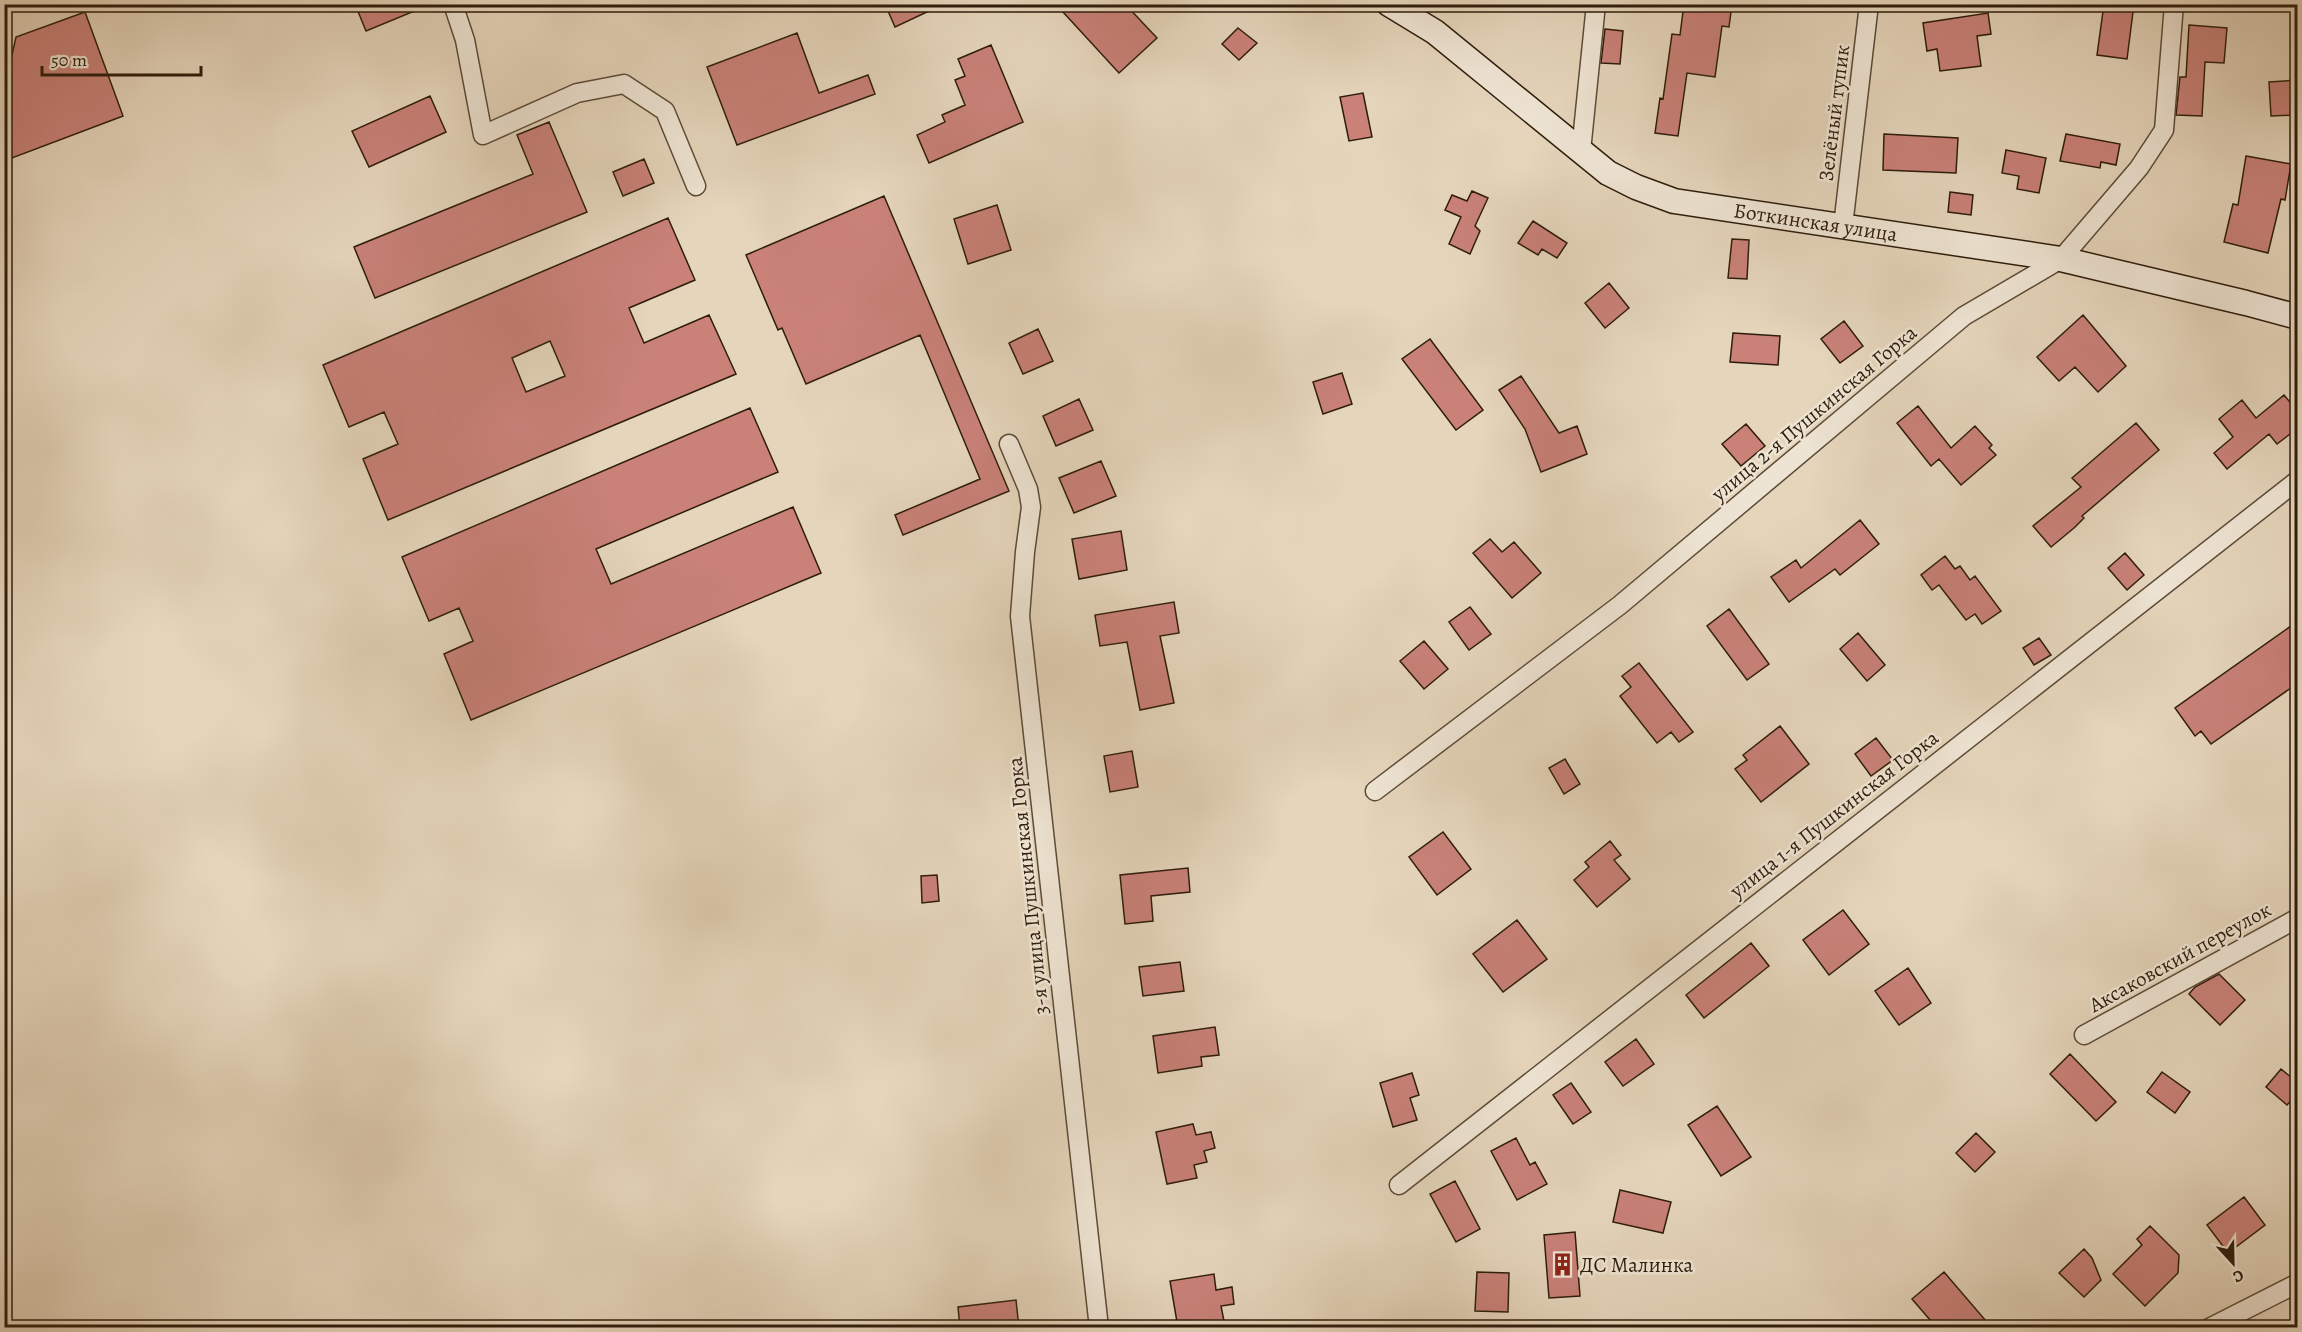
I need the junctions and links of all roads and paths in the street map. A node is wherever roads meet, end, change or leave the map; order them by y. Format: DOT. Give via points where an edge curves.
graph roads {
  1 [pos="453,4"];
  2 [pos="1389,4"];
  3 [pos="1596,4"];
  4 [pos="1869,4"];
  5 [pos="2174,4"];
  6 [pos="1581,151"];
  7 [pos="696,186"];
  8 [pos="1844,226"];
  9 [pos="2061,259"];
  10 [pos="2298,317"];
  11 [pos="1009,444"];
  12 [pos="2298,480"];
  13 [pos="1375,791"];
  14 [pos="2298,918"];
  15 [pos="2084,1035"];
  16 [pos="1399,1185"];
  17 [pos="2298,1283"];
  18 [pos="1099,1328"];
  19 [pos="2208,1328"];
  1 -- 7 [label="street" via="465,40 483,135 577,93 624,84 665,111"];
  2 -- 6 [label="street, Боткинская улица" via="1435,32"];
  3 -- 6 [label="street"];
  4 -- 8 [label="street, Зелёный тупик"];
  5 -- 9 [label="street, улица 2-я Пушкинская Горка" via="2164,130 2139,168"];
  6 -- 8 [label="street, Боткинская улица" via="1608,173 1674,201"];
  8 -- 9 [label="street, Боткинская улица"];
  9 -- 10 [label="street, Боткинская улица"];
  9 -- 13 [label="street, улица 2-я Пушкинская Горка" via="1964,316 1620,605"];
  11 -- 18 [label="street, 3-я улица Пушкинская Горка" via="1028,489 1031,507 1020,616"];
  12 -- 16 [label="street, улица 1-я Пушкинская Горка"];
  14 -- 15 [label="street, Аксаковский переулок"];
  17 -- 19 [label="street"];
}
